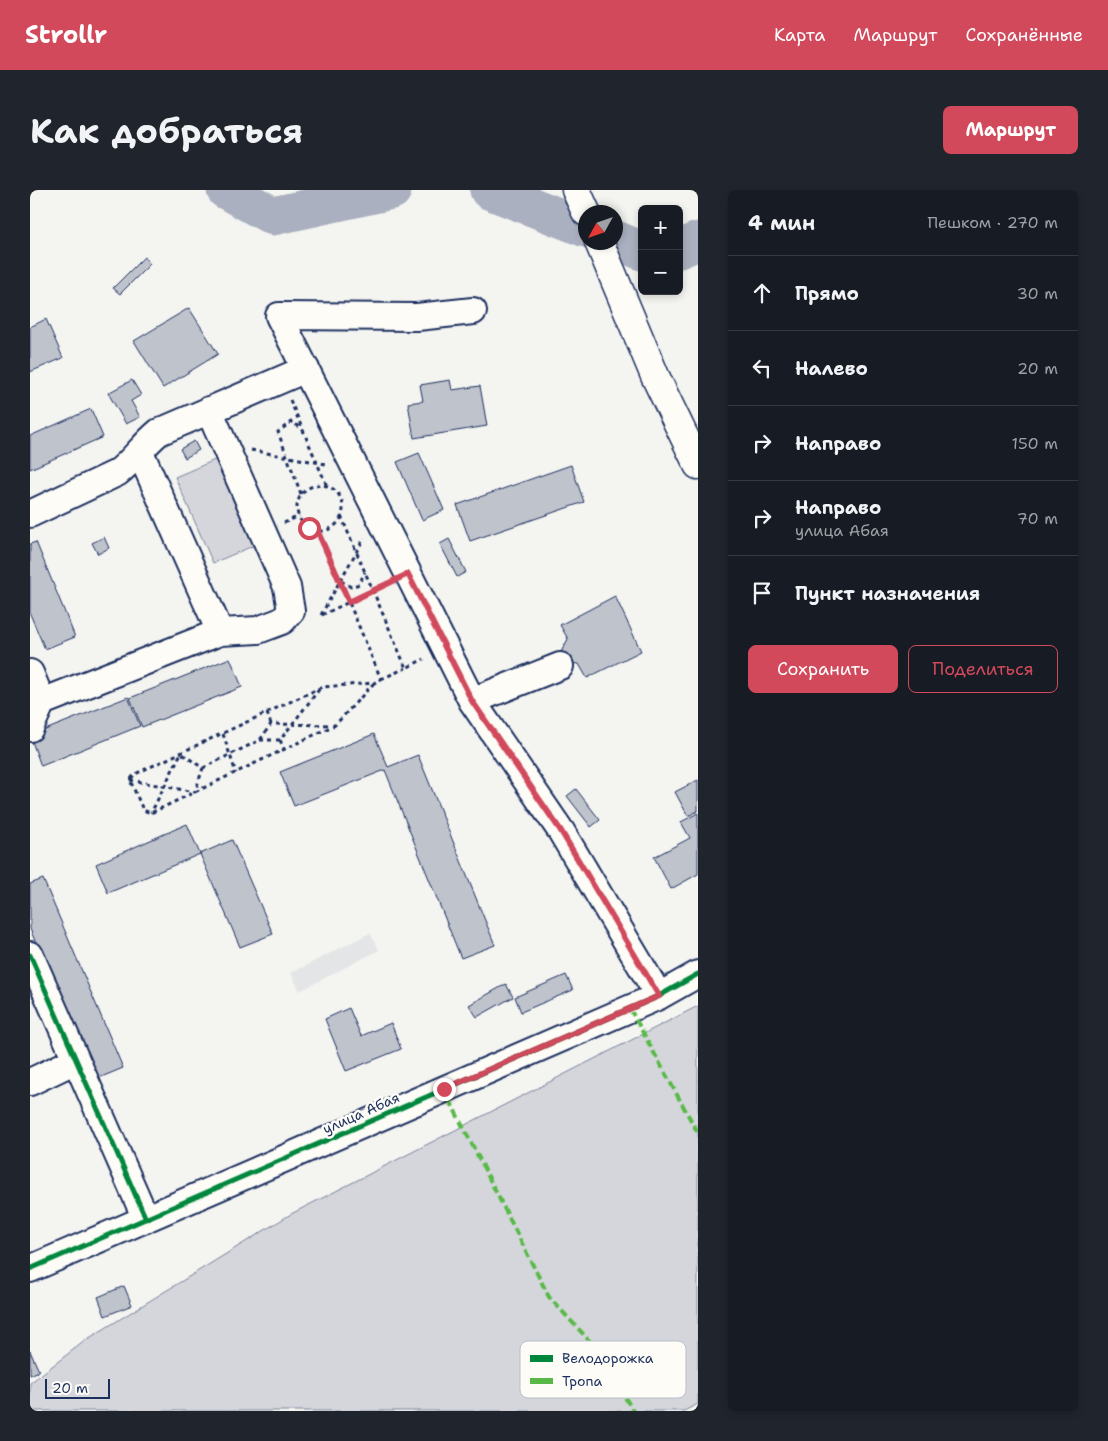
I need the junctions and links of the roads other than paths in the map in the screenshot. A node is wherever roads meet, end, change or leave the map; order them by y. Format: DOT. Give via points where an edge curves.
graph roads {
  1 [pos="576,190"];
  2 [pos="583,205"];
  3 [pos="601,250"];
  4 [pos="473,310"];
  5 [pos="306,369"];
  6 [pos="209,410"];
  7 [pos="140,452"];
  8 [pos="698,465"];
  9 [pos="30,514"];
  10 [pos="220,632"];
  11 [pos="560,666"];
  12 [pos="30,673"];
  13 [pos="472,701"];
  14 [pos="42,702"];
  15 [pos="30,728"];
  16 [pos="30,955"];
  17 [pos="698,974"];
  18 [pos="659,996"];
  19 [pos="76,1060"];
  20 [pos="30,1082"];
  21 [pos="146,1219"];
  22 [pos="30,1269"];
  1 -- 2 [label="main road"];
  3 -- 8 [label="main road" via="655,376"];
  4 -- 5 [label="street" via="417,318 279,316"];
  5 -- 6 [label="street"];
  5 -- 13 [label="street"];
  6 -- 7 [label="street" via="159,432"];
  6 -- 10 [label="street" via="287,587 291,611 282,621 258,630"];
  7 -- 9 [label="street" via="117,473"];
  7 -- 10 [label="street"];
  10 -- 14 [label="street"];
  11 -- 13 [label="street"];
  12 -- 14 [label="street"];
  13 -- 18 [label="street" via="561,831"];
  14 -- 15 [label="street"];
  16 -- 19 [label="street"];
  17 -- 18 [label="street, улица Абая"];
  18 -- 21 [label="street, улица Абая"];
  19 -- 20 [label="street"];
  19 -- 21 [label="street"];
  21 -- 22 [label="street, улица Абая"];
}
